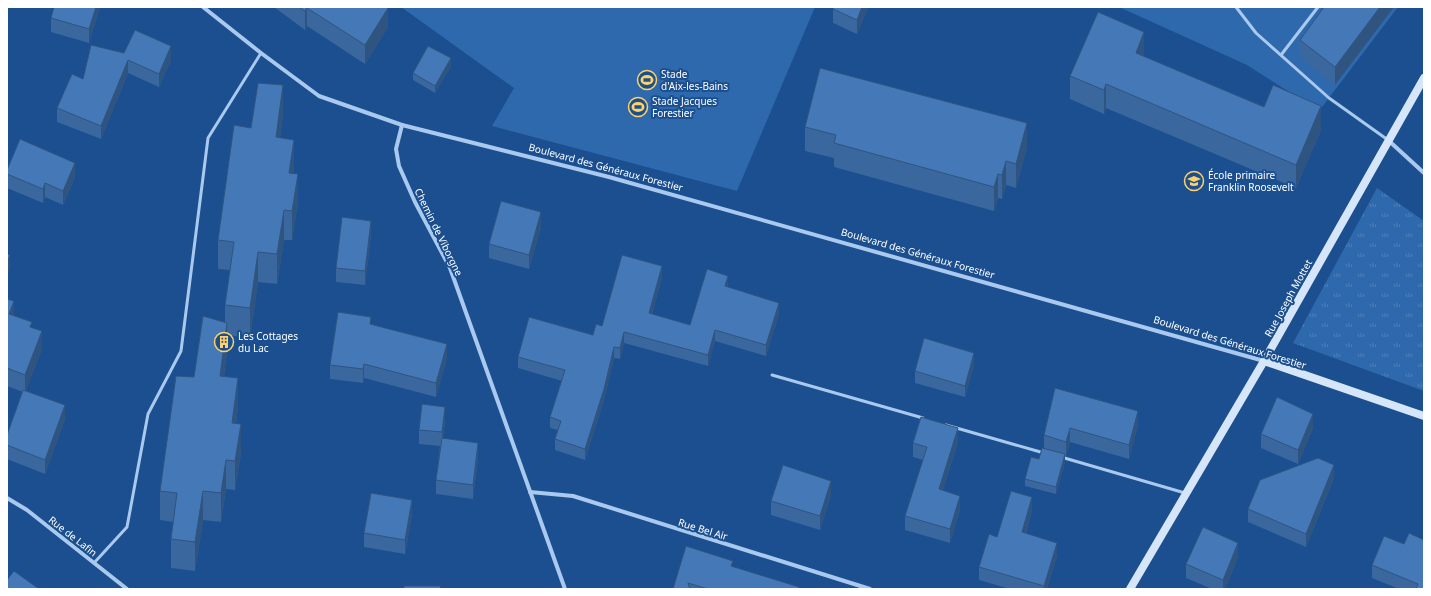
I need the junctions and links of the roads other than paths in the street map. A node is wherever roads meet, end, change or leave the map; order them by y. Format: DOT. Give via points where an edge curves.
graph roads {
  1 [pos="203,7"];
  2 [pos="1236,7"];
  3 [pos="1318,7"];
  4 [pos="261,53"];
  5 [pos="1280,55"];
  6 [pos="1424,78"];
  7 [pos="402,125"];
  8 [pos="1388,140"];
  9 [pos="1424,173"];
  10 [pos="1264,361"];
  11 [pos="772,375"];
  12 [pos="1424,416"];
  13 [pos="925,419"];
  14 [pos="941,423"];
  15 [pos="1048,454"];
  16 [pos="1056,456"];
  17 [pos="530,492"];
  18 [pos="1186,493"];
  19 [pos="7,498"];
  20 [pos="94,563"];
  21 [pos="127,589"];
  22 [pos="565,589"];
  23 [pos="870,589"];
  24 [pos="1130,589"];
  1 -- 4 [label="street"];
  2 -- 5 [label="lane" via="1256,33"];
  3 -- 5 [label="lane"];
  4 -- 7 [label="street" via="319,96"];
  4 -- 20 [label="lane" via="208,138 181,352 148,414 127,527"];
  5 -- 8 [label="lane" via="1329,98"];
  6 -- 8 [label="street, Rue Joseph Mottet"];
  7 -- 10 [label="street, Boulevard des Généraux Forestier" via="609,177"];
  7 -- 17 [label="street, Chemin de Viborgne" via="396,149 399,166 450,268"];
  8 -- 9 [label="street"];
  8 -- 10 [label="street, Rue Joseph Mottet"];
  10 -- 12 [label="street, Boulevard des Généraux Forestier"];
  10 -- 18 [label="street, Rue Joseph Mottet"];
  11 -- 13 [label="lane"];
  14 -- 15 [label="lane"];
  16 -- 18 [label="lane"];
  17 -- 22 [label="street, Chemin de Viborgne"];
  17 -- 23 [label="street, Rue Bel Air" via="573,496"];
  18 -- 24 [label="street, Rue Joseph Mottet"];
  19 -- 20 [label="street, Rue de Lafin" via="27,510"];
  20 -- 21 [label="street, Rue de Lafin"];
}
